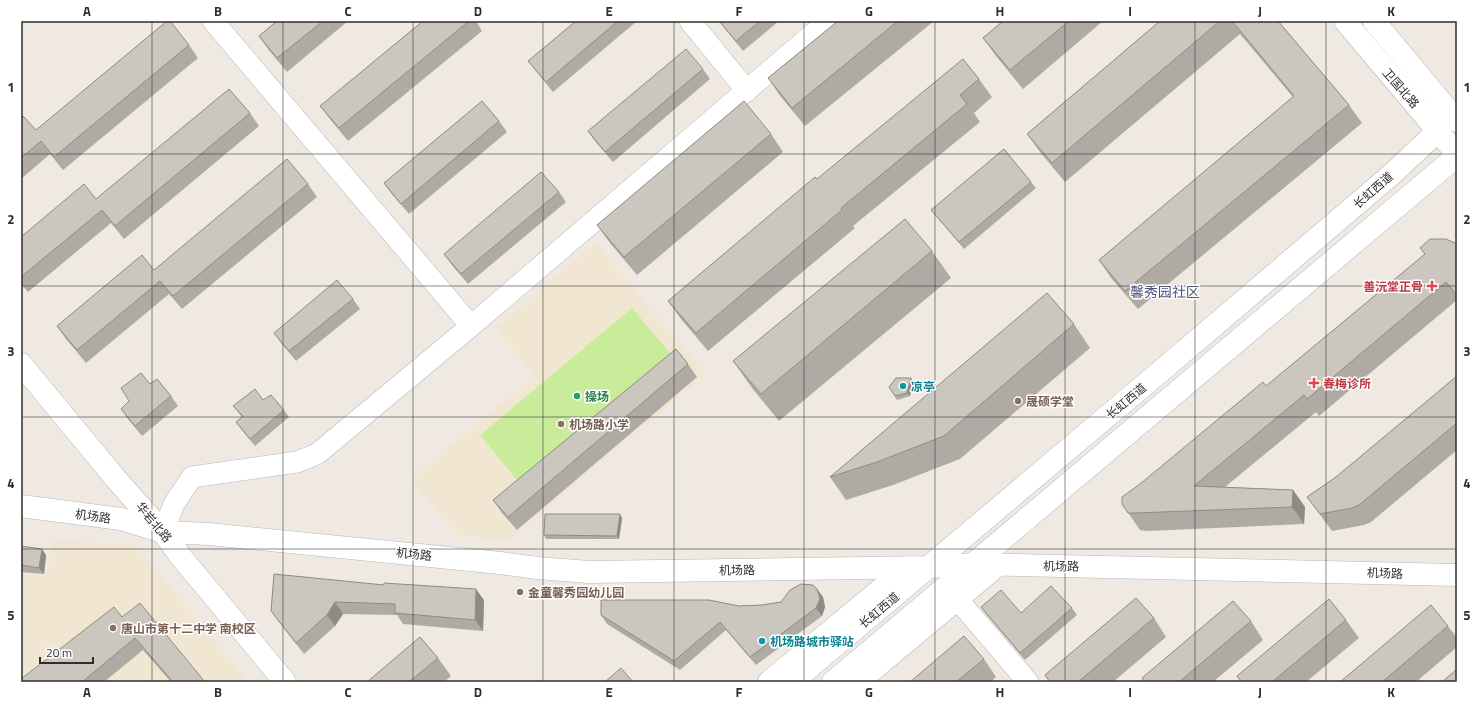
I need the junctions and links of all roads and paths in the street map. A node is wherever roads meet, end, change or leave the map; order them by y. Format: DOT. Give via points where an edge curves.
graph roads {
  1 [pos="213,21"];
  2 [pos="690,21"];
  3 [pos="828,21"];
  4 [pos="1345,21"];
  5 [pos="1374,21"];
  6 [pos="747,91"];
  7 [pos="1452,121"];
  8 [pos="1457,155"];
  9 [pos="471,326"];
  10 [pos="21,364"];
  11 [pos="21,506"];
  12 [pos="163,532"];
  13 [pos="974,564"];
  14 [pos="1000,564"];
  15 [pos="907,567"];
  16 [pos="930,567"];
  17 [pos="1457,575"];
  18 [pos="958,600"];
  19 [pos="285,682"];
  20 [pos="768,682"];
  21 [pos="792,682"];
  22 [pos="833,682"];
  23 [pos="859,682"];
  24 [pos="1028,682"];
  1 -- 9 [label="street"];
  2 -- 6 [label="street"];
  3 -- 6 [label="street"];
  4 -- 7 [label="street, 卫国北路"];
  5 -- 7 [label="street, 卫国北路"];
  6 -- 9 [label="street"];
  7 -- 8 [label="street, 卫国北路"];
  7 -- 16 [label="street, 长虹西道"];
  8 -- 13 [label="street"];
  9 -- 12 [label="street" via="317,454 297,462 192,477 174,504"];
  10 -- 12 [label="street, 华岩北路"];
  11 -- 12 [label="street, 机场路" via="121,519"];
  12 -- 15 [label="street, 机场路" via="209,534 589,572"];
  12 -- 19 [label="street, 华岩北路"];
  13 -- 14 [label="street, 机场路"];
  13 -- 16 [label="street, 机场路"];
  13 -- 22 [label="street"];
  14 -- 17 [label="street, 机场路"];
  14 -- 18 [label="street"];
  15 -- 16 [label="street, 机场路"];
  15 -- 20 [label="street"];
  16 -- 21 [label="street, 长虹西道"];
  18 -- 23 [label="street"];
  18 -- 24 [label="street"];
}
